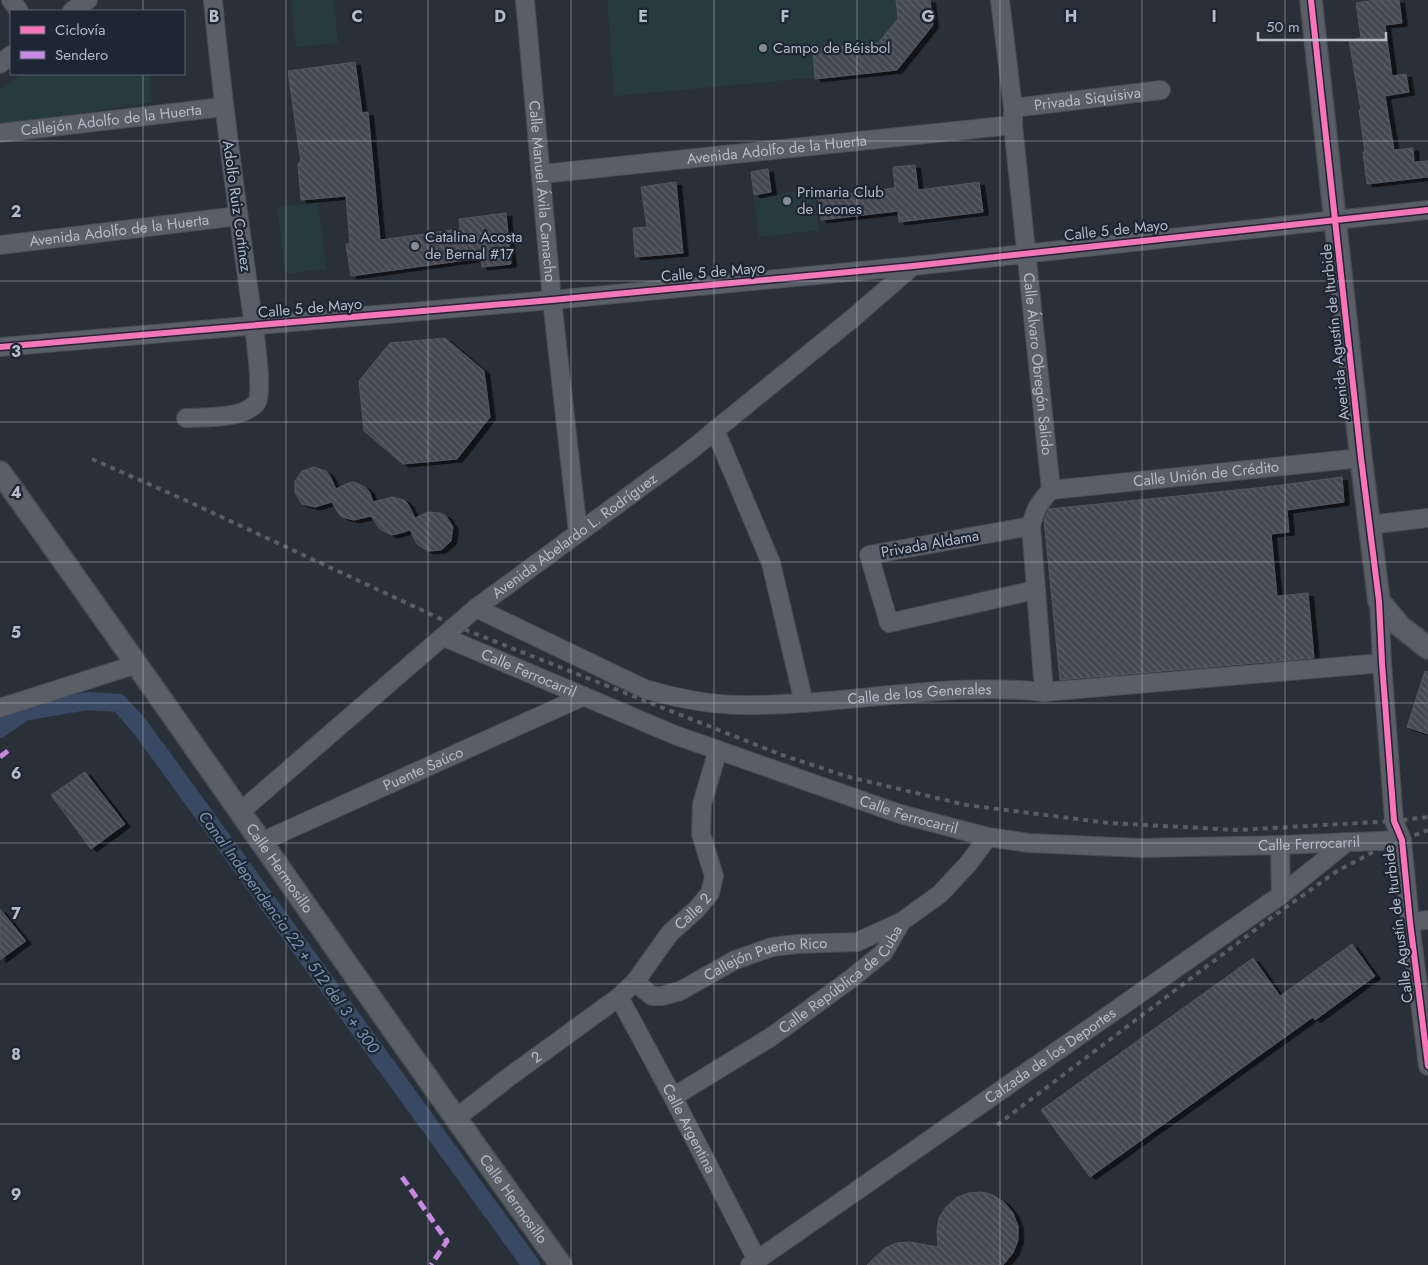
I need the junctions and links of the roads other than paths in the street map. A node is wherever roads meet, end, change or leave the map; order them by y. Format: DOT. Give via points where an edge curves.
graph roads {
  1 [pos="88,0"];
  2 [pos="212,0"];
  3 [pos="525,0"];
  4 [pos="1000,0"];
  5 [pos="1311,0"];
  6 [pos="73,10"];
  7 [pos="1160,90"];
  8 [pos="224,107"];
  9 [pos="1013,116"];
  10 [pos="0,133"];
  11 [pos="542,174"];
  12 [pos="1428,210"];
  13 [pos="238,216"];
  14 [pos="1335,220"];
  15 [pos="0,245"];
  16 [pos="1026,252"];
  17 [pos="913,266"];
  18 [pos="552,300"];
  19 [pos="254,325"];
  20 [pos="0,348"];
  21 [pos="186,418"];
  22 [pos="715,430"];
  23 [pos="1361,458"];
  24 [pos="0,472"];
  25 [pos="1051,490"];
  26 [pos="1428,518"];
  27 [pos="1369,525"];
  28 [pos="1031,526"];
  29 [pos="578,533"];
  30 [pos="1035,590"];
  31 [pos="1379,601"];
  32 [pos="476,608"];
  33 [pos="444,637"];
  34 [pos="1428,648"];
  35 [pos="1382,662"];
  36 [pos="137,664"];
  37 [pos="1044,692"];
  38 [pos="584,696"];
  39 [pos="804,703"];
  40 [pos="0,708"];
  41 [pos="718,750"];
  42 [pos="240,812"];
  43 [pos="988,837"];
  44 [pos="1402,840"];
  45 [pos="261,842"];
  46 [pos="1347,842"];
  47 [pos="1280,846"];
  48 [pos="1281,895"];
  49 [pos="1428,920"];
  50 [pos="901,922"];
  51 [pos="1410,922"];
  52 [pos="635,982"];
  53 [pos="619,997"];
  54 [pos="1428,1066"];
  55 [pos="673,1097"];
  56 [pos="455,1119"];
  57 [pos="753,1262"];
  58 [pos="561,1265"];
  1 -- 6 [label="street"];
  2 -- 8 [label="street, Adolfo Ruiz Cortínez"];
  3 -- 11 [label="street, Calle Manuel Ávila Camacho"];
  4 -- 9 [label="street, Calle Álvaro Obregón Salido"];
  5 -- 14 [label="street, Avenida Agustín de Iturbide"];
  7 -- 9 [label="street, Privada Siquisiva"];
  8 -- 10 [label="street, Callejón Adolfo de la Huerta"];
  8 -- 13 [label="street, Adolfo Ruiz Cortínez"];
  9 -- 11 [label="street, Avenida Adolfo de la Huerta"];
  9 -- 16 [label="street, Calle Álvaro Obregón Salido"];
  11 -- 18 [label="street, Calle Manuel Ávila Camacho"];
  12 -- 14 [label="street, Calle 5 de Mayo"];
  13 -- 15 [label="street, Avenida Adolfo de la Huerta"];
  13 -- 19 [label="street, Adolfo Ruiz Cortínez"];
  14 -- 16 [label="street, Calle 5 de Mayo"];
  14 -- 23 [label="street, Avenida Agustín de Iturbide"];
  16 -- 17 [label="street, Calle 5 de Mayo"];
  16 -- 25 [label="street, Calle Álvaro Obregón Salido"];
  17 -- 18 [label="street, Calle 5 de Mayo"];
  17 -- 22 [label="street, Avenida Abelardo L. Rodríguez"];
  18 -- 19 [label="street, Calle 5 de Mayo"];
  18 -- 29 [label="street, Calle Manuel Ávila Camacho"];
  19 -- 20 [label="street, Calle 5 de Mayo"];
  19 -- 21 [label="street, Adolfo Ruiz Cortínez" via="259,400 242,413"];
  22 -- 29 [label="street, Avenida Abelardo L. Rodríguez"];
  22 -- 39 [label="street" via="771,563"];
  23 -- 25 [label="street, Calle Unión de Crédito"];
  23 -- 27 [label="street, Avenida Agustín de Iturbide"];
  24 -- 36 [label="street, Calle Hermosillo"];
  25 -- 28 [label="street" via="1039,502"];
  26 -- 27 [label="street"];
  27 -- 31 [label="street, Avenida Agustín de Iturbide"];
  28 -- 30 [label="street"];
  28 -- 30 [label="street, Privada Aldama" via="869,555 889,623"];
  29 -- 32 [label="street, Avenida Abelardo L. Rodríguez"];
  30 -- 37 [label="street"];
  31 -- 34 [label="street" via="1400,626"];
  31 -- 35 [label="street, Calle Agustín de Iturbide"];
  32 -- 33 [label="street, Avenida Abelardo L. Rodríguez"];
  32 -- 39 [label="street, Calle de los Generales" via="645,689 672,697 741,705"];
  33 -- 38 [label="street, Calle Ferrocarril"];
  33 -- 42 [label="street, Avenida Abelardo L. Rodríguez"];
  35 -- 37 [label="street, Calle de los Generales"];
  35 -- 44 [label="street, Calle Agustín de Iturbide" via="1394,821"];
  36 -- 40 [label="street"];
  36 -- 42 [label="street, Calle Hermosillo"];
  37 -- 39 [label="street, Calle de los Generales" via="968,690"];
  38 -- 41 [label="street, Calle Ferrocarril"];
  38 -- 45 [label="street, Puente Saúco"];
  41 -- 43 [label="street, Calle Ferrocarril" via="900,814"];
  41 -- 52 [label="street, Calle 2" via="702,804 701,834 714,876 710,893 670,933"];
  42 -- 45 [label="street, Calle Hermosillo"];
  43 -- 47 [label="street, Calle Ferrocarril" via="1029,843 1141,848"];
  43 -- 50 [label="street, Calle República de Cuba" via="940,894"];
  44 -- 46 [label="street, Calle Ferrocarril"];
  44 -- 51 [label="street, Calle Agustín de Iturbide"];
  45 -- 56 [label="street, Calle Hermosillo"];
  46 -- 47 [label="street, Calle Ferrocarril"];
  46 -- 48 [label="street, Calzada de los Deportes"];
  47 -- 48 [label="street"];
  48 -- 57 [label="street, Calzada de los Deportes"];
  49 -- 51 [label="street"];
  50 -- 52 [label="street, Callejón Puerto Rico" via="856,942 772,947 735,960 680,991 662,996 652,996"];
  50 -- 55 [label="street, Calle República de Cuba" via="884,952 852,978 771,1037"];
  51 -- 54 [label="street, Calle Agustín de Iturbide"];
  52 -- 53 [label="street, Calle 2"];
  53 -- 55 [label="street, Calle Argentina"];
  53 -- 56 [label="street, 2"];
  55 -- 57 [label="street, Calle Argentina"];
  56 -- 58 [label="street, Calle Hermosillo"];
}
